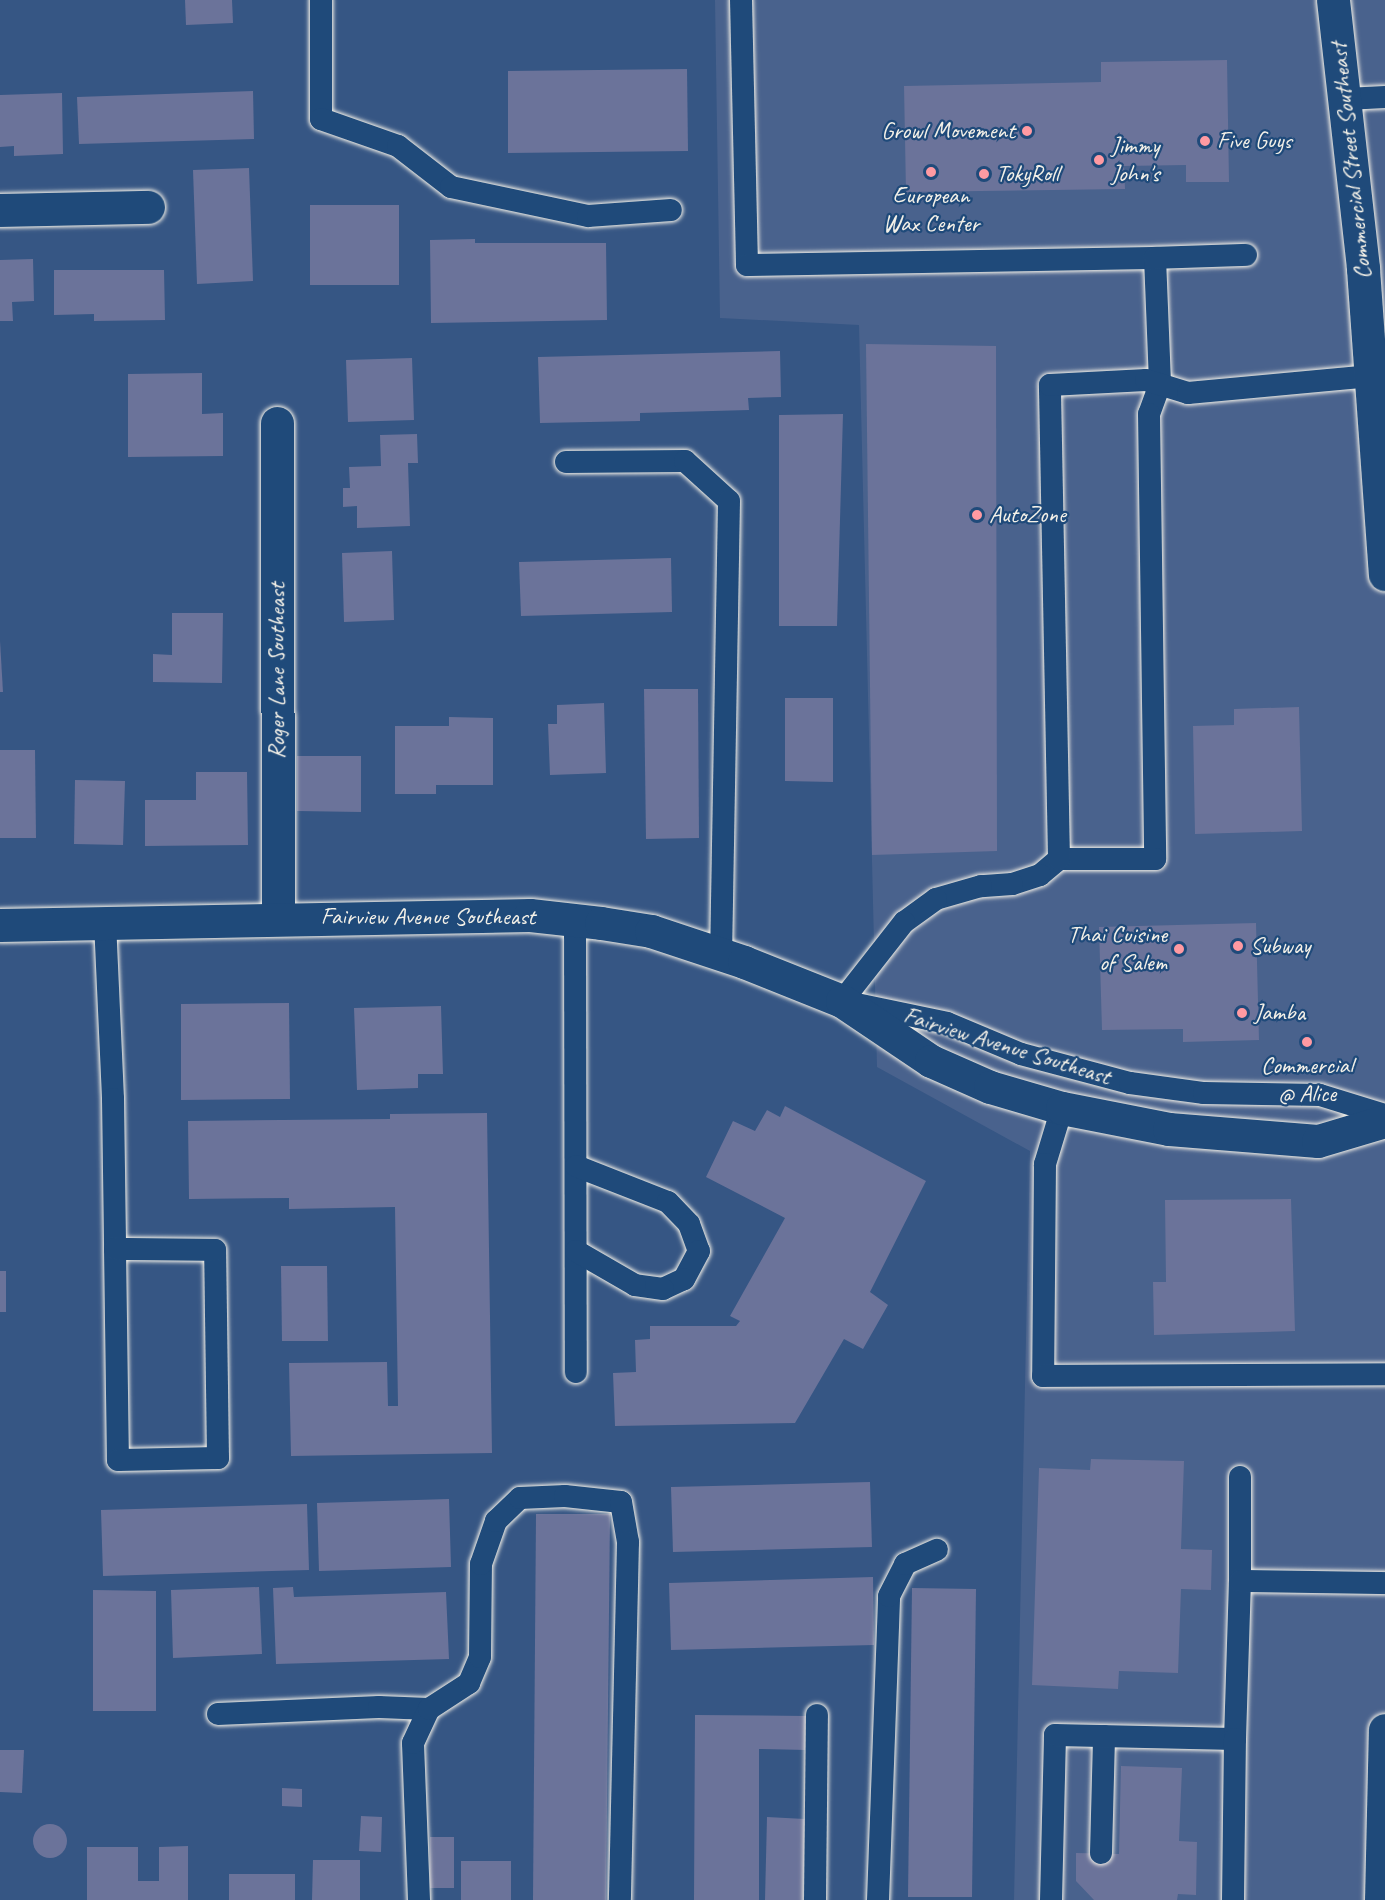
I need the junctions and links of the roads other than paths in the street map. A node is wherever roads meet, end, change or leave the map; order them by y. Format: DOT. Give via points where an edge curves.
graph roads {
  1 [pos="321,0"];
  2 [pos="741,0"];
  3 [pos="1333,0"];
  4 [pos="1385,97"];
  5 [pos="1346,99"];
  6 [pos="148,207"];
  7 [pos="0,210"];
  8 [pos="671,210"];
  9 [pos="1246,255"];
  10 [pos="1155,258"];
  11 [pos="1374,269"];
  12 [pos="1371,376"];
  13 [pos="1161,384"];
  14 [pos="277,423"];
  15 [pos="566,462"];
  16 [pos="1385,574"];
  17 [pos="1059,859"];
  18 [pos="278,918"];
  19 [pos="575,920"];
  20 [pos="105,922"];
  21 [pos="0,925"];
  22 [pos="721,953"];
  23 [pos="842,1001"];
  24 [pos="1062,1108"];
  25 [pos="1385,1114"];
  26 [pos="1385,1121"];
  27 [pos="576,1166"];
  28 [pos="115,1249"];
  29 [pos="576,1251"];
  30 [pos="576,1372"];
  31 [pos="1385,1374"];
  32 [pos="1240,1477"];
  33 [pos="937,1550"];
  34 [pos="1240,1581"];
  35 [pos="1385,1583"];
  36 [pos="429,1710"];
  37 [pos="218,1714"];
  38 [pos="817,1715"];
  39 [pos="1385,1730"];
  40 [pos="1104,1736"];
  41 [pos="1235,1738"];
  42 [pos="1101,1853"];
  43 [pos="419,1900"];
  44 [pos="620,1900"];
  45 [pos="815,1900"];
  46 [pos="878,1900"];
  47 [pos="1051,1900"];
  48 [pos="1233,1900"];
  49 [pos="1381,1900"];
  1 -- 8 [label="lane" via="321,119 398,146 451,187 588,216"];
  2 -- 10 [label="lane" via="747,265"];
  3 -- 5 [label="main road, Commercial Street Southeast"];
  4 -- 5 [label="lane"];
  5 -- 11 [label="main road, Commercial Street Southeast"];
  6 -- 7 [label="main road"];
  9 -- 10 [label="lane"];
  10 -- 13 [label="lane"];
  11 -- 12 [label="main road, Commercial Street Southeast"];
  12 -- 13 [label="lane" via="1188,393"];
  12 -- 16 [label="main road, Commercial Street Southeast"];
  13 -- 17 [label="lane" via="1149,414 1155,859"];
  13 -- 17 [label="lane" via="1146,380 1050,385"];
  14 -- 18 [label="main road, Roger Lane Southeast"];
  15 -- 22 [label="lane" via="685,461 729,501"];
  17 -- 23 [label="lane" via="1040,875 1012,884 981,885 936,899 904,922"];
  18 -- 19 [label="main road, Fairview Avenue Southeast" via="530,915"];
  18 -- 20 [label="main road, Fairview Avenue Southeast"];
  19 -- 22 [label="main road, Fairview Avenue Southeast" via="651,931"];
  19 -- 27 [label="lane"];
  20 -- 21 [label="main road, Fairview Avenue Southeast"];
  20 -- 28 [label="lane"];
  22 -- 23 [label="main road, Fairview Avenue Southeast"];
  23 -- 24 [label="main road, Fairview Avenue Southeast" via="931,1061 990,1087"];
  23 -- 25 [label="lane, Fairview Avenue Southeast" via="947,1023 1021,1054 1118,1080 1203,1093 1320,1095"];
  24 -- 26 [label="main road, Fairview Avenue Southeast" via="1169,1129 1318,1142"];
  24 -- 31 [label="lane" via="1045,1164 1043,1376"];
  27 -- 29 [label="lane"];
  27 -- 29 [label="lane" via="668,1202 689,1224 699,1251 684,1280 663,1288 635,1285"];
  28 -- 28 [label="lane" via="118,1460 218,1458 216,1250"];
  29 -- 30 [label="lane"];
  32 -- 34 [label="lane"];
  33 -- 46 [label="lane" via="905,1564 890,1596"];
  34 -- 35 [label="lane"];
  34 -- 41 [label="lane"];
  36 -- 37 [label="lane" via="379,1707"];
  36 -- 43 [label="lane" via="413,1743"];
  36 -- 44 [label="lane" via="469,1683 480,1657 481,1564 496,1521 520,1498 565,1496 621,1502 628,1542"];
  38 -- 45 [label="lane"];
  39 -- 49 [label="main road"];
  40 -- 41 [label="lane"];
  40 -- 42 [label="lane"];
  40 -- 47 [label="lane" via="1055,1736"];
  41 -- 48 [label="lane"];
}
